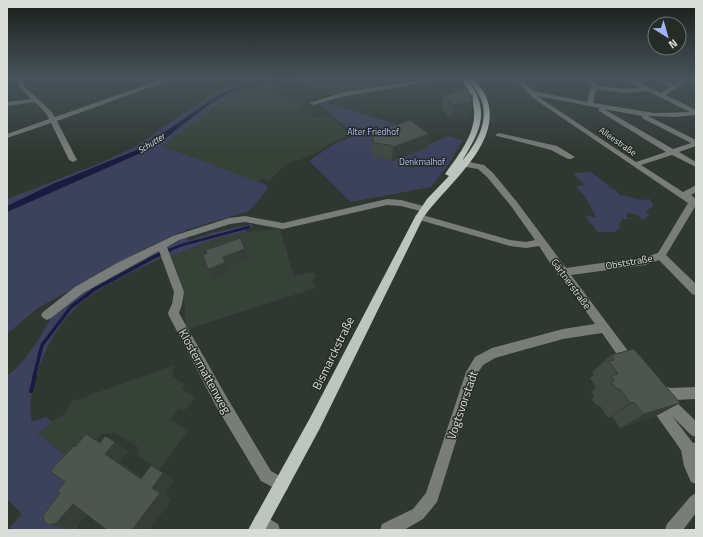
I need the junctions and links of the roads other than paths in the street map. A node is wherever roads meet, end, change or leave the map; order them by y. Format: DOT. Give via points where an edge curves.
graph roads {
  1 [pos="38,103"];
  2 [pos="102,103"];
  3 [pos="476,103"];
  4 [pos="485,103"];
  5 [pos="543,103"];
  6 [pos="579,103"];
  7 [pos="676,103"];
  8 [pos="593,106"];
  9 [pos="696,112"];
  10 [pos="634,113"];
  11 [pos="54,120"];
  12 [pos="499,135"];
  13 [pos="7,136"];
  14 [pos="696,143"];
  15 [pos="673,152"];
  16 [pos="472,155"];
  17 [pos="571,157"];
  18 [pos="73,160"];
  19 [pos="462,164"];
  20 [pos="635,165"];
  21 [pos="696,165"];
  22 [pos="481,167"];
  23 [pos="494,180"];
  24 [pos="696,188"];
  25 [pos="693,201"];
  26 [pos="422,213"];
  27 [pos="540,242"];
  28 [pos="164,251"];
  29 [pos="661,256"];
  30 [pos="562,272"];
  31 [pos="696,291"];
  32 [pos="47,315"];
  33 [pos="603,328"];
  34 [pos="635,370"];
  35 [pos="648,387"];
  36 [pos="696,393"];
  37 [pos="696,430"];
  38 [pos="693,454"];
  39 [pos="696,477"];
  40 [pos="282,485"];
  41 [pos="696,501"];
  42 [pos="263,527"];
  43 [pos="388,530"];
  44 [pos="673,530"];
  1 -- 11 [label="street"];
  2 -- 11 [label="street"];
  3 -- 19 [label="main road" via="479,114"];
  4 -- 16 [label="main road" via="488,113 485,130"];
  5 -- 20 [label="street, Alleestraße"];
  6 -- 8 [label="street"];
  7 -- 9 [label="street"];
  8 -- 10 [label="street"];
  8 -- 15 [label="street"];
  9 -- 10 [label="street" via="671,116"];
  10 -- 14 [label="street"];
  11 -- 13 [label="street"];
  11 -- 18 [label="street"];
  12 -- 17 [label="street" via="554,148"];
  14 -- 15 [label="street"];
  15 -- 20 [label="street"];
  15 -- 21 [label="street"];
  16 -- 19 [label="main road"];
  16 -- 22 [label="street, Gärtnerstraße"];
  19 -- 22 [label="street"];
  19 -- 23 [label="street, Gärtnerstraße"];
  19 -- 26 [label="main road, Bismarckstraße"];
  20 -- 25 [label="street, Alleestraße"];
  22 -- 23 [label="street, Gärtnerstraße"];
  23 -- 27 [label="street, Gärtnerstraße"];
  24 -- 25 [label="street, Obststraße" via="686,194"];
  25 -- 29 [label="street, Obststraße"];
  26 -- 27 [label="street" via="510,243 526,245"];
  26 -- 28 [label="street" via="401,203 387,202 283,226 245,219 229,221 176,238"];
  26 -- 40 [label="main road, Bismarckstraße"];
  27 -- 30 [label="street, Gärtnerstraße"];
  28 -- 32 [label="street" via="79,290"];
  28 -- 40 [label="street, Klostermattenweg" via="179,292 173,313 266,476"];
  29 -- 30 [label="street, Obststraße" via="645,261"];
  29 -- 31 [label="street"];
  30 -- 33 [label="street, Gärtnerstraße"];
  33 -- 34 [label="street, Gärtnerstraße"];
  33 -- 43 [label="street, Vogtsvorstadt" via="564,334 492,353 479,361 472,372 432,497 418,514"];
  35 -- 36 [label="street" via="670,394"];
  35 -- 37 [label="street"];
  35 -- 38 [label="street" via="652,401"];
  38 -- 39 [label="street" via="691,465"];
  40 -- 42 [label="main road, Bismarckstraße"];
  41 -- 44 [label="street"];
}
